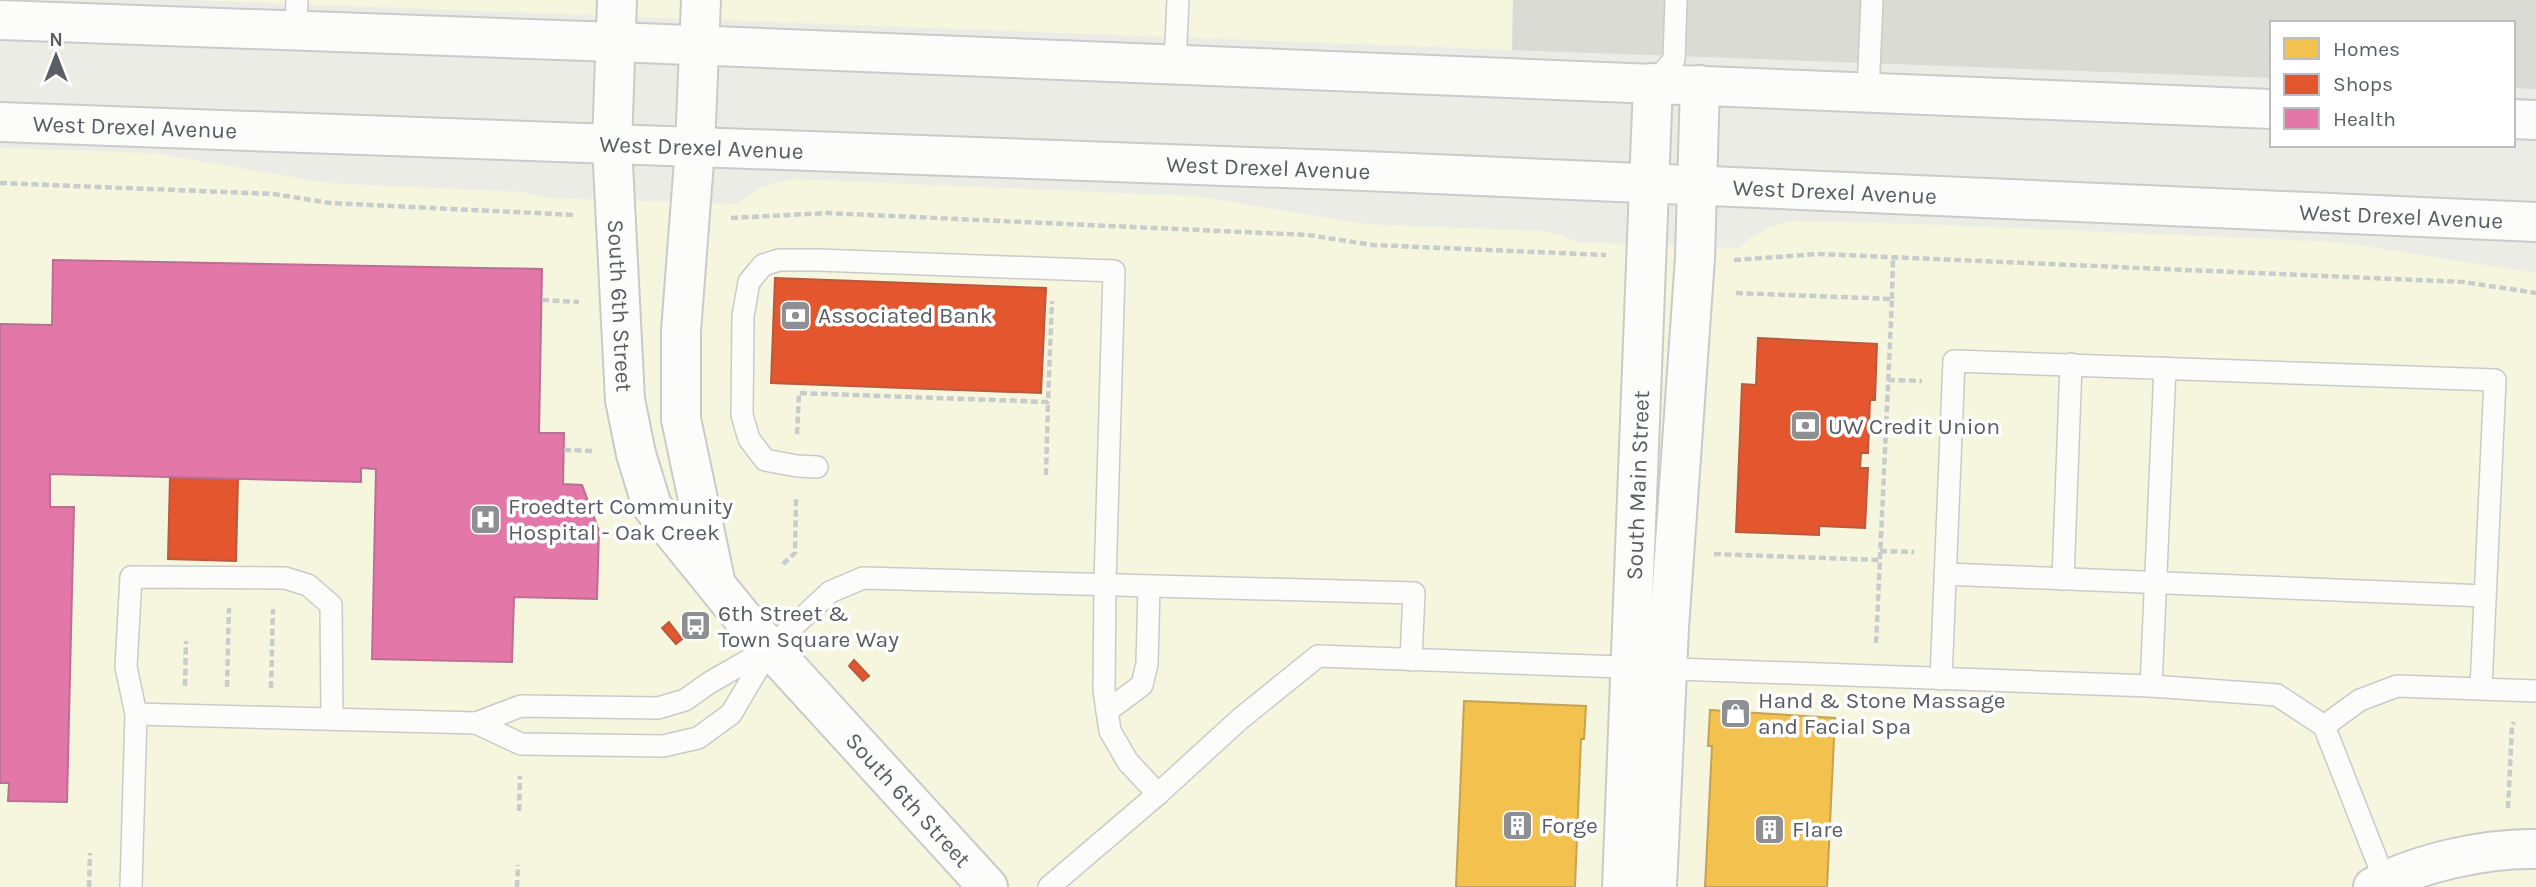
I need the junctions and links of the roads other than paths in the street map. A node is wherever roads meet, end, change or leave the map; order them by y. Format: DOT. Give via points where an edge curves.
graph roads {
  1 [pos="617,0"];
  2 [pos="701,0"];
  3 [pos="1178,0"];
  4 [pos="1676,0"];
  5 [pos="1872,0"];
  6 [pos="297,16"];
  7 [pos="0,20"];
  8 [pos="615,42"];
  9 [pos="700,46"];
  10 [pos="1175,64"];
  11 [pos="1676,76"];
  12 [pos="1868,93"];
  13 [pos="2270,109"];
  14 [pos="2515,119"];
  15 [pos="2536,120"];
  16 [pos="0,122"];
  17 [pos="612,145"];
  18 [pos="695,148"];
  19 [pos="1648,185"];
  20 [pos="1697,187"];
  21 [pos="2536,222"];
  22 [pos="2071,365"];
  23 [pos="2165,368"];
  24 [pos="817,467"];
  25 [pos="1945,574"];
  26 [pos="2063,579"];
  27 [pos="2155,582"];
  28 [pos="1105,584"];
  29 [pos="717,585"];
  30 [pos="1149,586"];
  31 [pos="2485,596"];
  32 [pos="770,648"];
  33 [pos="1411,660"];
  34 [pos="1649,669"];
  35 [pos="1941,679"];
  36 [pos="2151,686"];
  37 [pos="2481,688"];
  38 [pos="2533,691"];
  39 [pos="1107,711"];
  40 [pos="136,714"];
  41 [pos="332,719"];
  42 [pos="476,723"];
  43 [pos="2324,726"];
  44 [pos="1158,794"];
  45 [pos="2536,849"];
  46 [pos="2379,884"];
  47 [pos="131,887"];
  48 [pos="988,887"];
  49 [pos="1049,887"];
  50 [pos="1622,887"];
  51 [pos="1657,887"];
  1 -- 8 [label="street, South 6th Street"];
  2 -- 9 [label="street, South 6th Street"];
  3 -- 10 [label="lane"];
  4 -- 11 [label="lane"];
  5 -- 12 [label="lane"];
  6 -- 7 [label="street"];
  6 -- 8 [label="street"];
  8 -- 9 [label="street"];
  8 -- 17 [label="street, South 6th Street"];
  9 -- 10 [label="street"];
  9 -- 18 [label="street, South 6th Street"];
  10 -- 11 [label="street"];
  11 -- 12 [label="street"];
  11 -- 19 [label="street, South Main Street"];
  11 -- 20 [label="street, South Main Street"];
  12 -- 13 [label="street"];
  14 -- 15 [label="street"];
  16 -- 17 [label="street, West Drexel Avenue"];
  17 -- 18 [label="street, West Drexel Avenue"];
  17 -- 29 [label="street, South 6th Street" via="625,400 636,454 652,506"];
  18 -- 19 [label="street, West Drexel Avenue"];
  18 -- 29 [label="street, South 6th Street" via="681,331 681,419"];
  19 -- 20 [label="street, West Drexel Avenue"];
  19 -- 34 [label="street, South Main Street"];
  20 -- 21 [label="street, West Drexel Avenue"];
  20 -- 34 [label="street, South Main Street" via="1695,258"];
  22 -- 23 [label="lane"];
  22 -- 25 [label="lane" via="1954,361"];
  22 -- 26 [label="lane"];
  23 -- 27 [label="lane"];
  23 -- 31 [label="lane" via="2495,380"];
  24 -- 28 [label="lane" via="765,460 748,439 743,415 744,316 748,282 763,265 779,260 818,260 1114,271"];
  25 -- 26 [label="lane"];
  25 -- 35 [label="lane"];
  26 -- 27 [label="lane"];
  27 -- 31 [label="lane"];
  27 -- 36 [label="lane"];
  28 -- 30 [label="lane"];
  28 -- 32 [label="lane" via="863,578 830,592"];
  28 -- 39 [label="lane"];
  29 -- 32 [label="street, South 6th Street"];
  30 -- 33 [label="lane" via="1414,593"];
  30 -- 39 [label="lane" via="1147,664 1142,685"];
  31 -- 37 [label="lane"];
  32 -- 42 [label="lane" via="685,700 658,708 521,706"];
  32 -- 42 [label="lane" via="731,714 698,738 663,746 521,744"];
  32 -- 48 [label="street, South 6th Street"];
  33 -- 34 [label="lane"];
  33 -- 44 [label="lane" via="1318,656"];
  34 -- 35 [label="lane"];
  34 -- 50 [label="street, South Main Street"];
  34 -- 51 [label="street, South Main Street"];
  35 -- 36 [label="lane"];
  36 -- 43 [label="lane" via="2277,695"];
  37 -- 38 [label="lane"];
  37 -- 43 [label="lane" via="2397,686 2360,700"];
  39 -- 44 [label="lane" via="1110,731 1128,762"];
  40 -- 41 [label="lane"];
  40 -- 41 [label="lane" via="126,667 131,577 285,578 308,585 331,605"];
  40 -- 47 [label="lane"];
  41 -- 42 [label="lane"];
  43 -- 46 [label="lane"];
  44 -- 49 [label="lane"];
  45 -- 46 [label="street" via="2449,859"];
}
